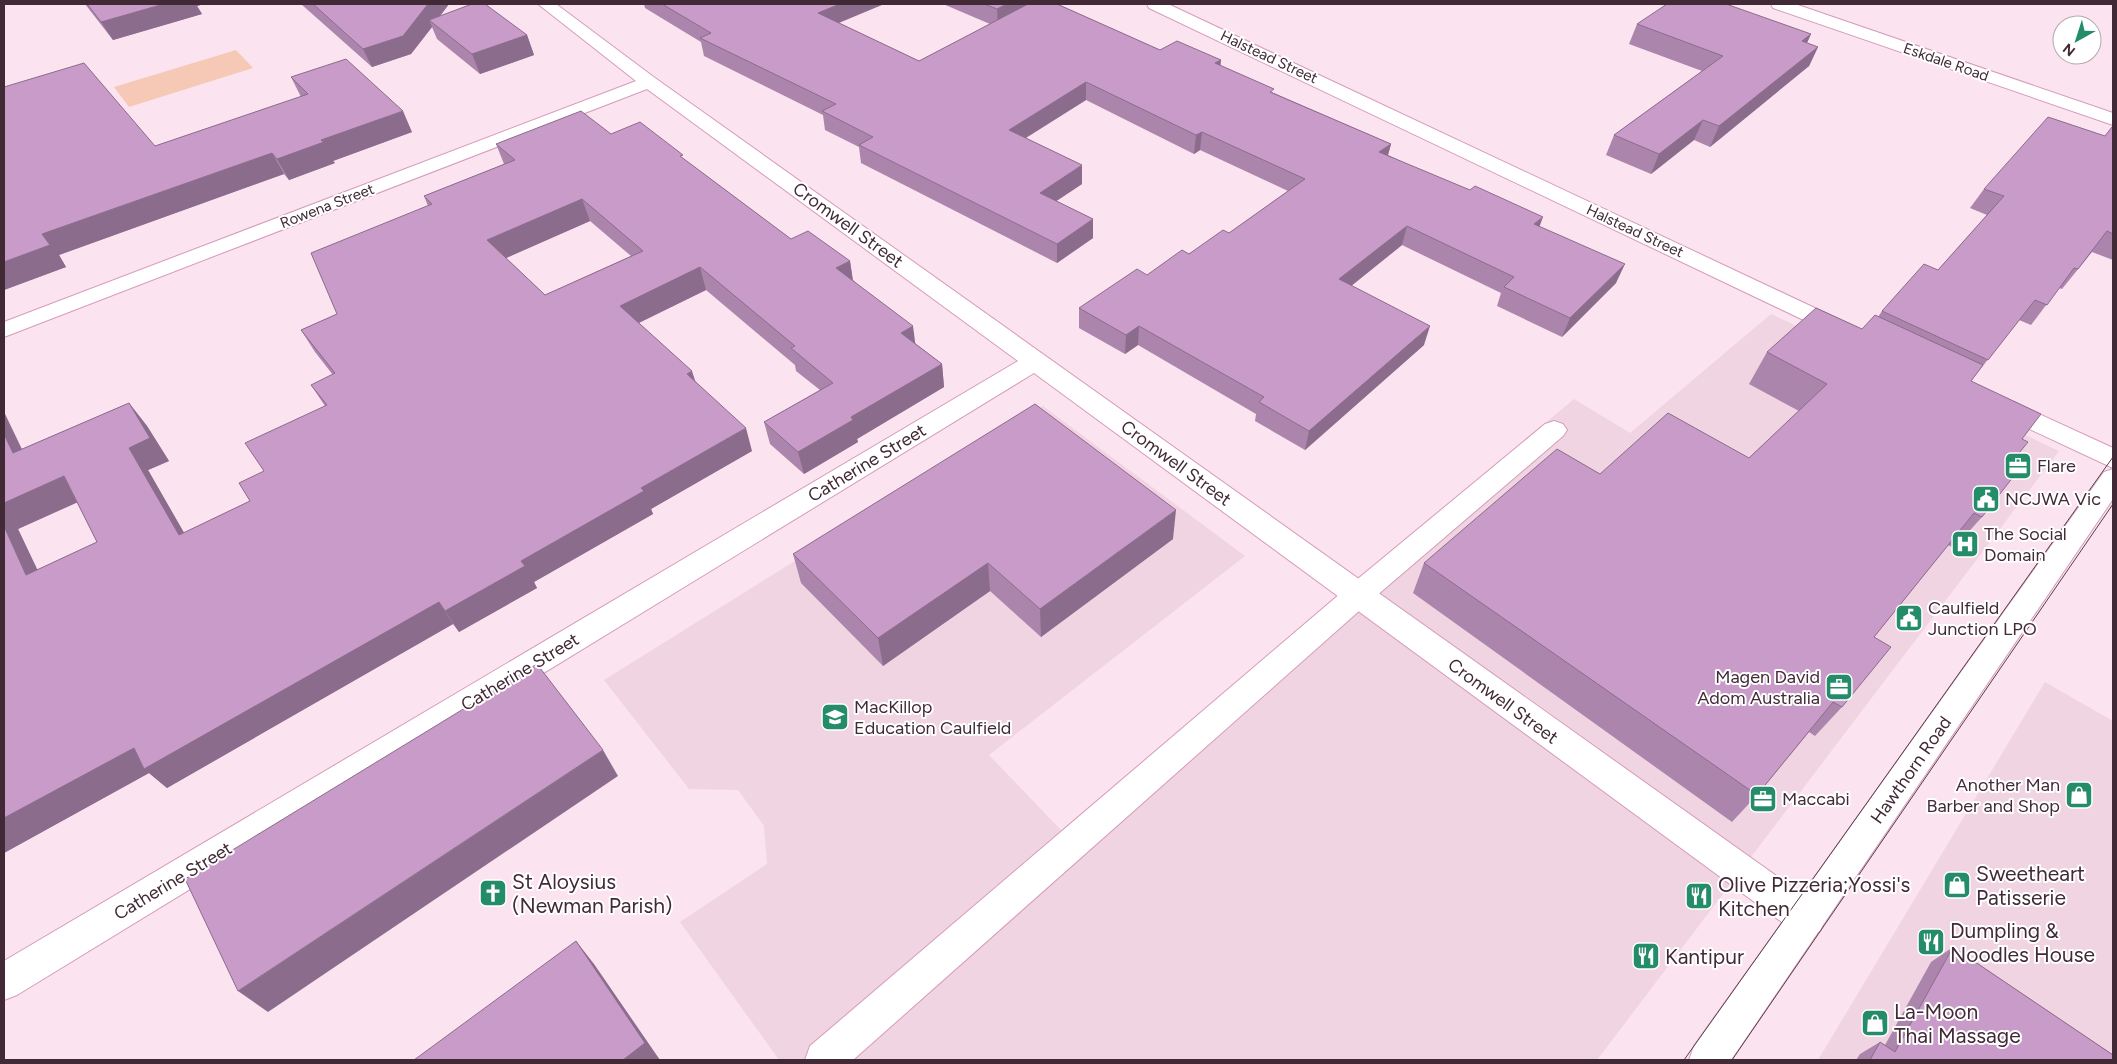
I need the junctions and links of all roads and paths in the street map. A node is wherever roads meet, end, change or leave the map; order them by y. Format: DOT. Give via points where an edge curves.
graph roads {
  1 [pos="546,4"];
  2 [pos="1155,4"];
  3 [pos="1779,4"];
  4 [pos="649,82"];
  5 [pos="2113,120"];
  6 [pos="4,330"];
  7 [pos="1860,338"];
  8 [pos="1036,361"];
  9 [pos="1986,398"];
  10 [pos="1554,430"];
  11 [pos="2113,459"];
  12 [pos="2113,479"];
  13 [pos="1358,595"];
  14 [pos="1807,919"];
  15 [pos="4,982"];
  16 [pos="824,1060"];
  17 [pos="1708,1060"];
  1 -- 4 [label="street, Cromwell Street"];
  2 -- 7 [label="street, Halstead Street"];
  3 -- 5 [label="street, Eskdale Road"];
  4 -- 6 [label="street, Rowena Street"];
  4 -- 8 [label="street, Cromwell Street"];
  8 -- 13 [label="street, Cromwell Street"];
  8 -- 15 [label="street, Catherine Street"];
  9 -- 11 [label="street"];
  10 -- 13 [label="street"];
  12 -- 14 [label="street, Hawthorn Road"];
  13 -- 14 [label="street, Cromwell Street"];
  13 -- 16 [label="street"];
  14 -- 17 [label="street, Hawthorn Road"];
}
